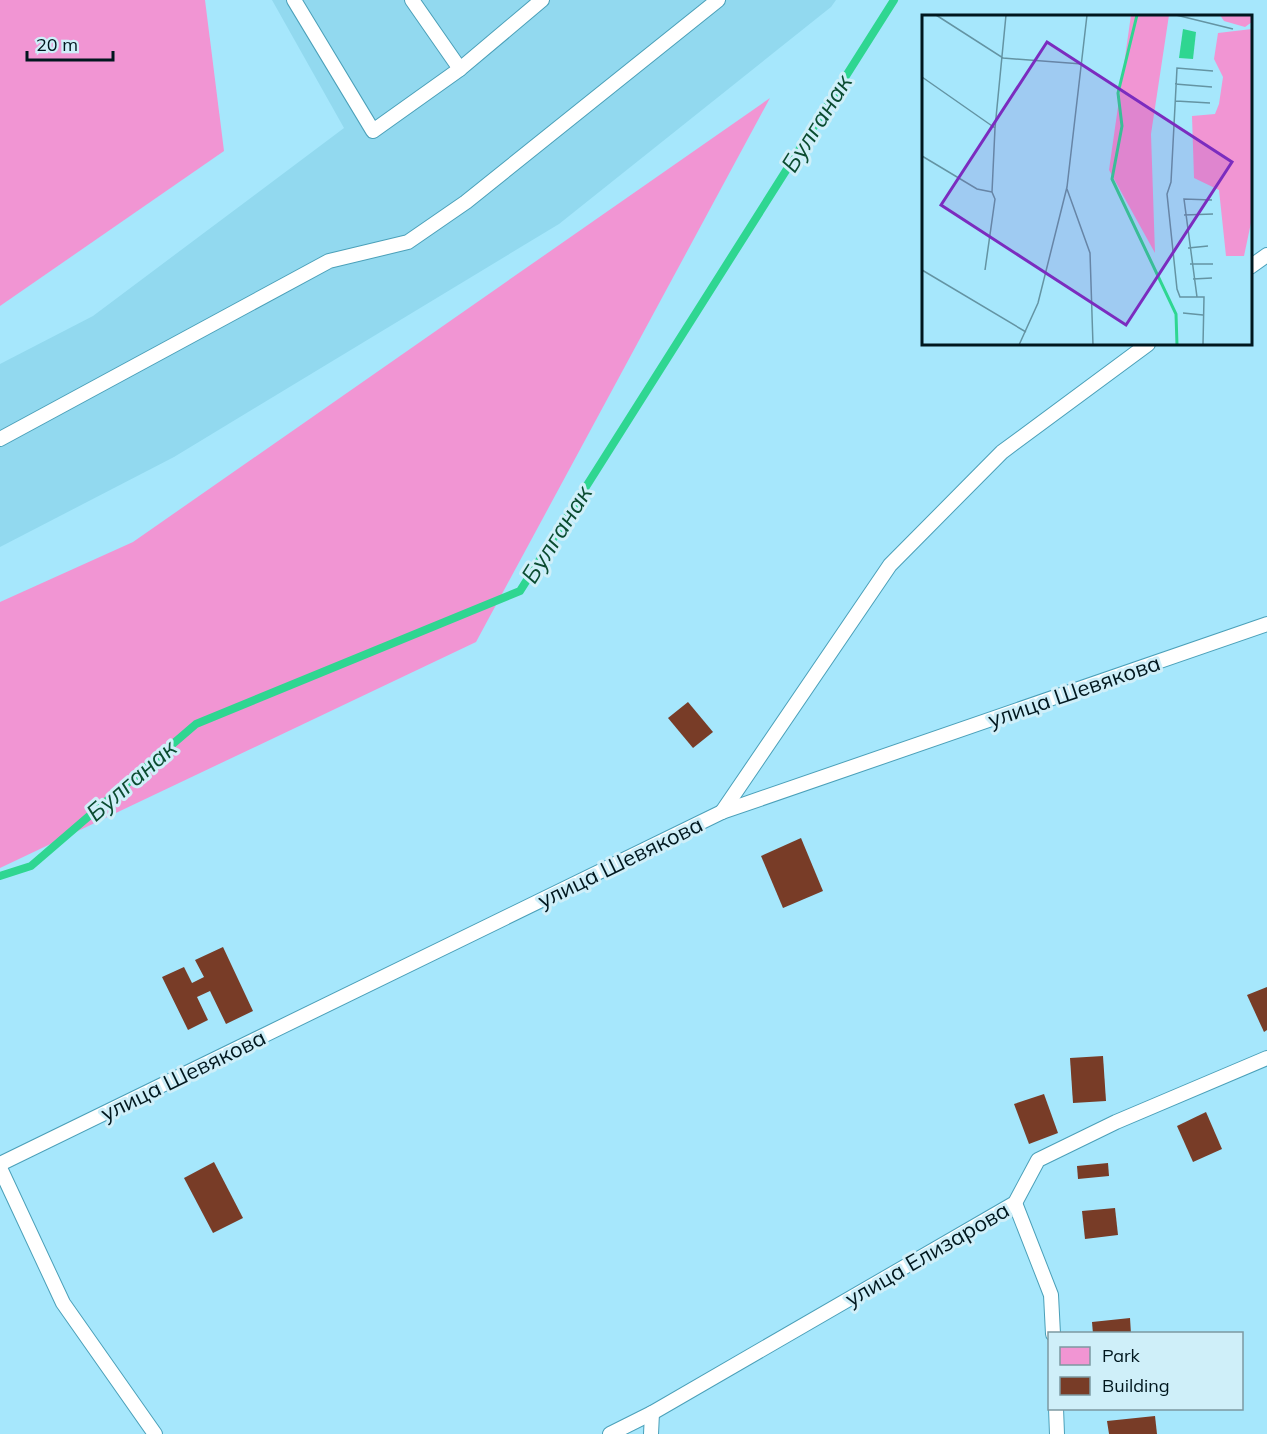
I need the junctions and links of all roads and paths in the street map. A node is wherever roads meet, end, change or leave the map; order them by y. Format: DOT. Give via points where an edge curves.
graph roads {
  1 [pos="294,0"];
  2 [pos="412,0"];
  3 [pos="542,0"];
  4 [pos="718,0"];
  5 [pos="460,69"];
  6 [pos="1267,255"];
  7 [pos="1252,266"];
  8 [pos="1147,345"];
  9 [pos="0,439"];
  10 [pos="1267,624"];
  11 [pos="722,812"];
  12 [pos="1267,1058"];
  13 [pos="0,1166"];
  14 [pos="1015,1203"];
  15 [pos="1053,1332"];
  16 [pos="1056,1410"];
  17 [pos="652,1413"];
  18 [pos="155,1434"];
  19 [pos="610,1434"];
  20 [pos="651,1434"];
  21 [pos="1057,1434"];
  1 -- 5 [label="lane" via="373,131"];
  2 -- 5 [label="lane"];
  3 -- 5 [label="lane"];
  4 -- 9 [label="lane" via="466,202 408,242 329,261"];
  6 -- 7 [label="lane"];
  8 -- 11 [label="lane" via="1002,452 890,565"];
  10 -- 11 [label="lane, улица Шевякова"];
  11 -- 13 [label="lane, улица Шевякова"];
  12 -- 14 [label="lane, улица Елизарова" via="1038,1160"];
  13 -- 18 [label="lane" via="63,1303"];
  14 -- 15 [label="lane" via="1052,1295"];
  14 -- 17 [label="lane, улица Елизарова"];
  16 -- 21 [label="lane"];
  17 -- 19 [label="lane, улица Елизарова"];
  17 -- 20 [label="lane"];
}
